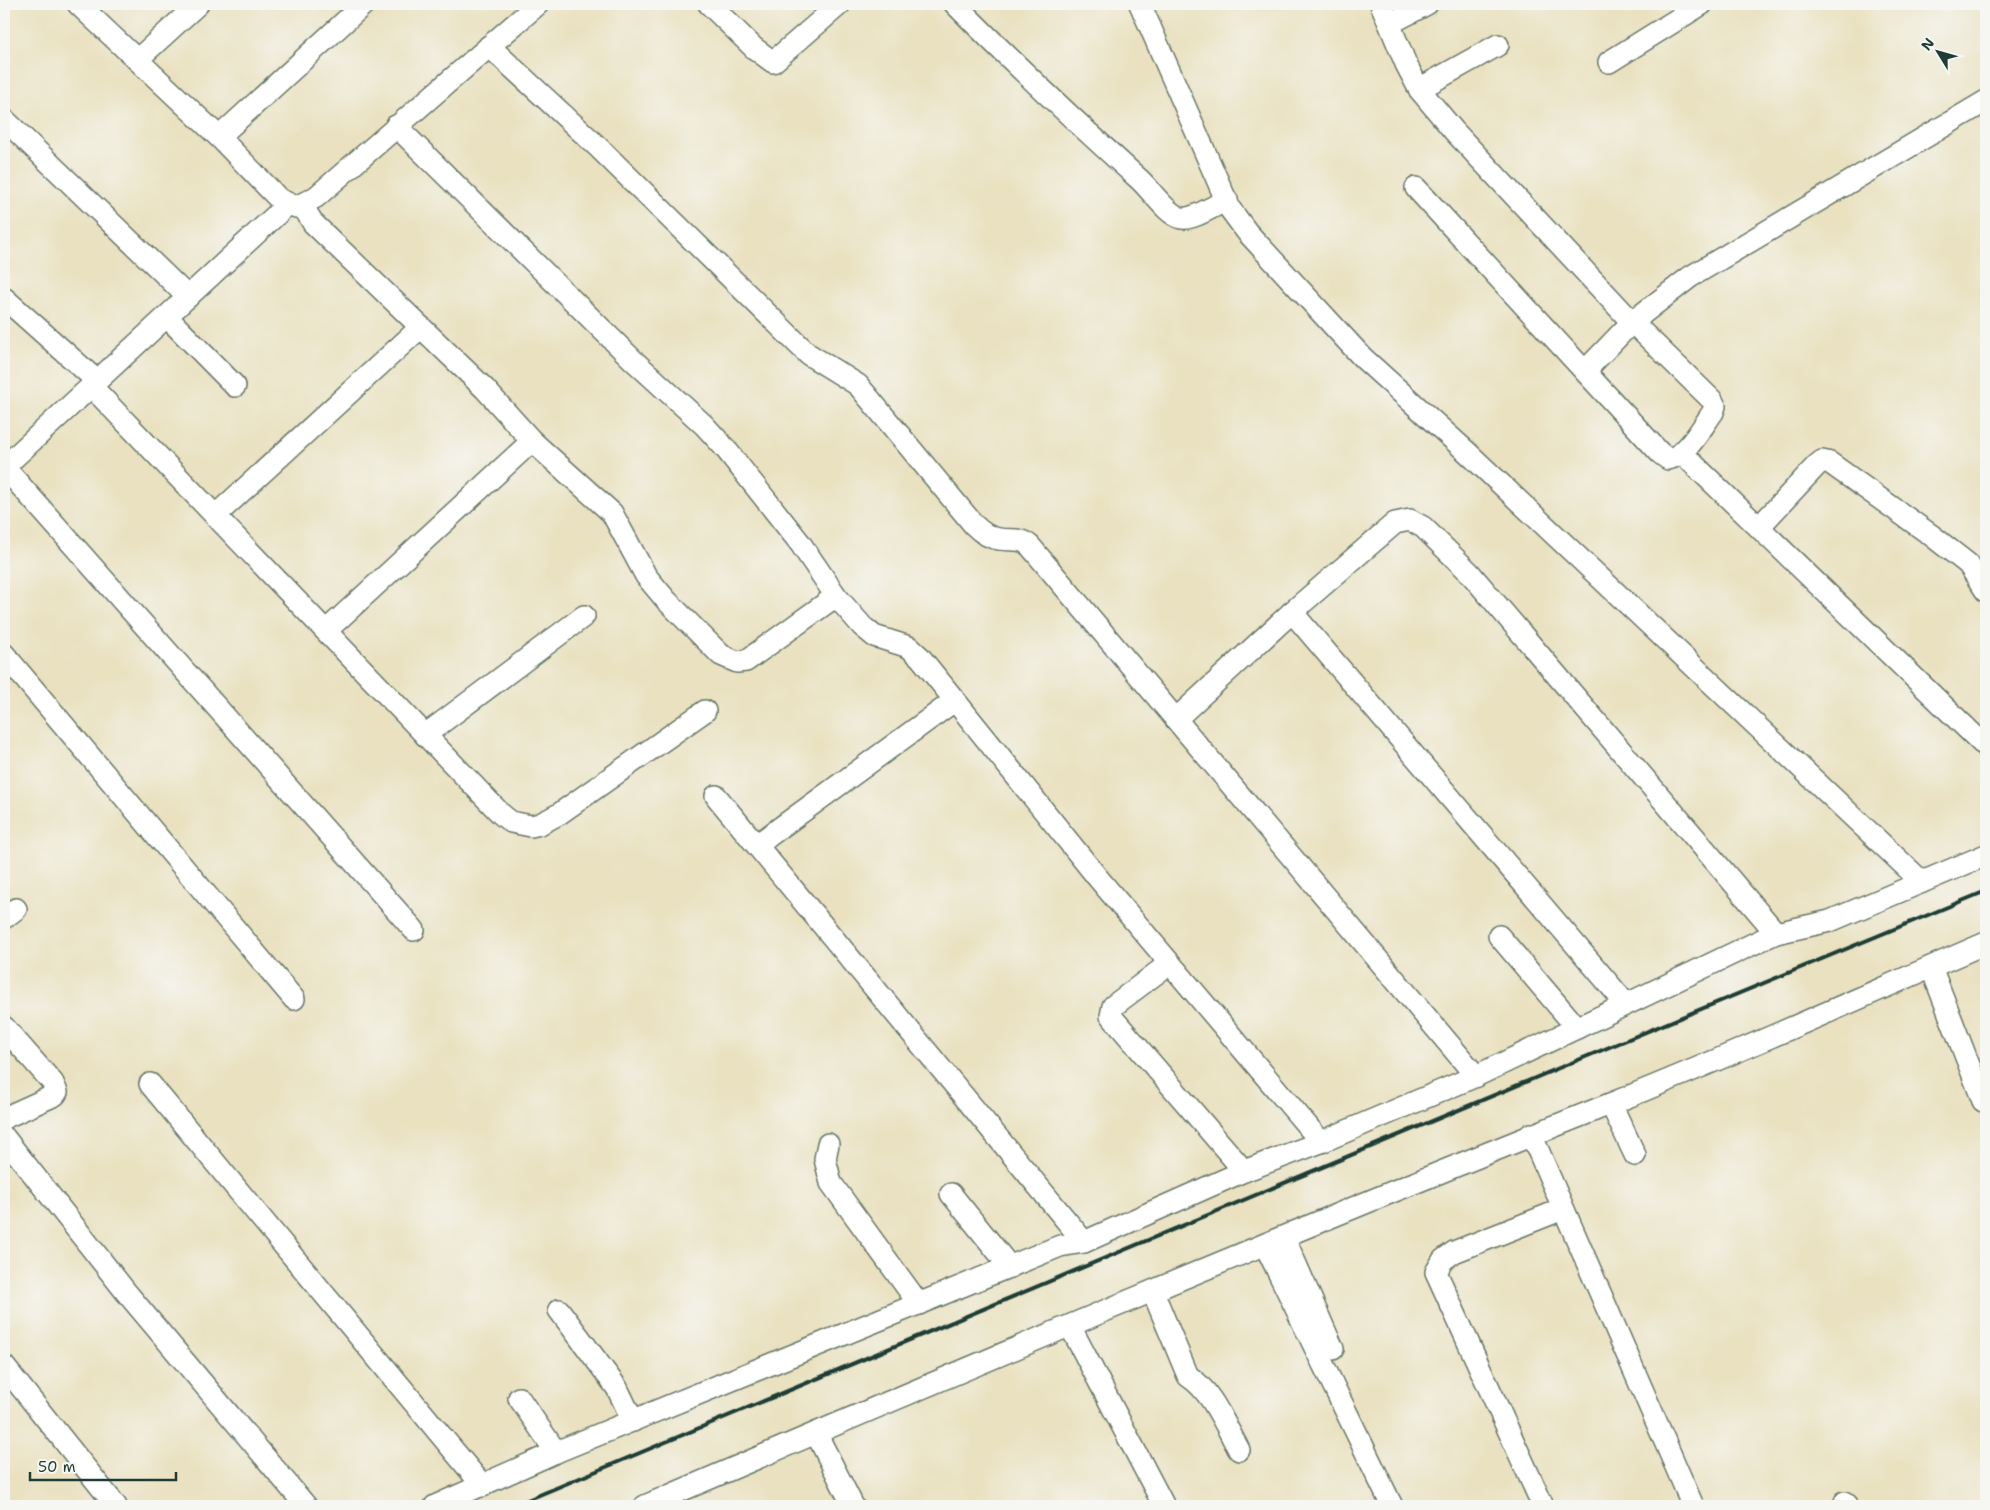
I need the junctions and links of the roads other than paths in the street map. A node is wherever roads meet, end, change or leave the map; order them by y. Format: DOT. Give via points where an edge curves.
graph roads {
  1 [pos="78,4"];
  2 [pos="198,4"];
  3 [pos="364,4"];
  4 [pos="538,4"];
  5 [pos="709,4"];
  6 [pos="840,4"];
  7 [pos="955,4"];
  8 [pos="1140,4"];
  9 [pos="1381,4"];
  10 [pos="1427,4"];
  11 [pos="1702,4"];
  12 [pos="1391,23"];
  13 [pos="1498,45"];
  14 [pos="489,46"];
  15 [pos="136,60"];
  16 [pos="1609,62"];
  17 [pos="1419,89"];
  18 [pos="1986,101"];
  19 [pos="4,119"];
  20 [pos="396,126"];
  21 [pos="219,137"];
  22 [pos="1416,188"];
  23 [pos="1227,200"];
  24 [pos="294,205"];
  25 [pos="188,296"];
  26 [pos="4,298"];
  27 [pos="167,317"];
  28 [pos="1632,322"];
  29 [pos="421,328"];
  30 [pos="1585,371"];
  31 [pos="94,384"];
  32 [pos="235,386"];
  33 [pos="532,440"];
  34 [pos="1682,453"];
  35 [pos="4,467"];
  36 [pos="216,515"];
  37 [pos="1760,526"];
  38 [pos="1986,590"];
  39 [pos="836,596"];
  40 [pos="1292,612"];
  41 [pos="584,616"];
  42 [pos="327,630"];
  43 [pos="4,654"];
  44 [pos="954,701"];
  45 [pos="705,711"];
  46 [pos="1176,719"];
  47 [pos="425,734"];
  48 [pos="1986,747"];
  49 [pos="716,796"];
  50 [pos="758,844"];
  51 [pos="1986,855"];
  52 [pos="1922,882"];
  53 [pos="414,930"];
  54 [pos="1776,933"];
  55 [pos="1499,936"];
  56 [pos="1986,943"];
  57 [pos="1170,963"];
  58 [pos="1931,967"];
  59 [pos="294,999"];
  60 [pos="1626,1004"];
  61 [pos="4,1027"];
  62 [pos="1577,1028"];
  63 [pos="1476,1076"];
  64 [pos="150,1084"];
  65 [pos="1983,1101"];
  66 [pos="1611,1104"];
  67 [pos="4,1118"];
  68 [pos="1531,1134"];
  69 [pos="4,1137"];
  70 [pos="1320,1142"];
  71 [pos="828,1144"];
  72 [pos="1635,1155"];
  73 [pos="1244,1170"];
  74 [pos="951,1194"];
  75 [pos="1563,1209"];
  76 [pos="1274,1241"];
  77 [pos="1084,1242"];
  78 [pos="1010,1267"];
  79 [pos="1153,1292"];
  80 [pos="918,1304"];
  81 [pos="559,1310"];
  82 [pos="1070,1326"];
  83 [pos="1333,1349"];
  84 [pos="4,1366"];
  85 [pos="519,1398"];
  86 [pos="633,1421"];
  87 [pos="816,1432"];
  88 [pos="1239,1450"];
  89 [pos="556,1452"];
  90 [pos="483,1486"];
  91 [pos="116,1506"];
  92 [pos="306,1506"];
  93 [pos="435,1506"];
  94 [pos="645,1506"];
  95 [pos="853,1506"];
  96 [pos="1164,1506"];
  97 [pos="1392,1506"];
  98 [pos="1543,1506"];
  99 [pos="1693,1506"];
  1 -- 15 [label="street"];
  2 -- 15 [label="street"];
  3 -- 21 [label="street"];
  4 -- 14 [label="street"];
  5 -- 6 [label="street" via="773,62"];
  7 -- 23 [label="street" via="1029,78 1148,187 1169,211 1181,218 1190,218"];
  8 -- 23 [label="street"];
  9 -- 12 [label="street"];
  10 -- 12 [label="street"];
  11 -- 16 [label="street"];
  12 -- 17 [label="street"];
  13 -- 17 [label="street"];
  14 -- 20 [label="street"];
  14 -- 46 [label="street" via="598,146 808,354 858,385 974,525 990,537 1018,539 1030,546"];
  15 -- 21 [label="street"];
  17 -- 28 [label="street" via="1454,131"];
  18 -- 28 [label="street" via="1690,277"];
  19 -- 25 [label="street"];
  20 -- 24 [label="street" via="316,197"];
  20 -- 39 [label="street" via="633,360 704,425 800,543"];
  21 -- 24 [label="street"];
  22 -- 30 [label="street"];
  23 -- 52 [label="street" via="1247,232 1363,358"];
  24 -- 25 [label="street"];
  24 -- 29 [label="street"];
  25 -- 27 [label="street"];
  26 -- 31 [label="street"];
  27 -- 31 [label="street"];
  27 -- 32 [label="street"];
  28 -- 30 [label="street"];
  28 -- 34 [label="street" via="1715,406"];
  29 -- 33 [label="street" via="485,389"];
  29 -- 36 [label="street"];
  30 -- 34 [label="street" via="1660,454 1668,459"];
  31 -- 35 [label="street"];
  31 -- 36 [label="street"];
  33 -- 39 [label="street" via="612,513 646,576 716,650 730,660 746,661"];
  33 -- 42 [label="street"];
  34 -- 37 [label="street"];
  35 -- 53 [label="street"];
  36 -- 42 [label="street"];
  37 -- 38 [label="street" via="1816,465 1822,461 1830,463 1968,564"];
  37 -- 48 [label="street"];
  39 -- 44 [label="street" via="874,636 909,647 920,656"];
  40 -- 46 [label="street"];
  40 -- 54 [label="street" via="1395,523 1416,522 1469,572"];
  40 -- 60 [label="street"];
  41 -- 47 [label="street"];
  42 -- 47 [label="street"];
  43 -- 59 [label="street"];
  44 -- 50 [label="street"];
  44 -- 57 [label="street"];
  45 -- 47 [label="street" via="559,814 531,826 511,822 501,814"];
  46 -- 63 [label="street"];
  49 -- 50 [label="street"];
  50 -- 77 [label="street"];
  51 -- 52 [label="street"];
  52 -- 54 [label="street" via="1830,921"];
  54 -- 60 [label="street"];
  55 -- 62 [label="street"];
  56 -- 58 [label="street"];
  57 -- 70 [label="street"];
  57 -- 73 [label="street" via="1113,1006 1111,1016"];
  58 -- 65 [label="street"];
  58 -- 66 [label="street"];
  60 -- 62 [label="street"];
  61 -- 67 [label="street" via="53,1083 57,1092 55,1096"];
  62 -- 63 [label="street"];
  63 -- 70 [label="street"];
  64 -- 90 [label="street"];
  66 -- 68 [label="street"];
  66 -- 72 [label="street"];
  68 -- 75 [label="street"];
  68 -- 76 [label="street"];
  69 -- 92 [label="street" via="132,1299"];
  70 -- 73 [label="street"];
  71 -- 80 [label="street" via="826,1165 831,1183"];
  73 -- 77 [label="street"];
  74 -- 78 [label="street"];
  75 -- 98 [label="street" via="1454,1252 1443,1260 1436,1272"];
  75 -- 99 [label="street"];
  76 -- 79 [label="street"];
  76 -- 83 [label="street"];
  76 -- 97 [label="street"];
  77 -- 78 [label="street" via="1060,1246"];
  78 -- 80 [label="street"];
  79 -- 82 [label="street"];
  79 -- 88 [label="street" via="1188,1376 1205,1391"];
  80 -- 86 [label="street"];
  81 -- 86 [label="street" via="617,1388"];
  82 -- 87 [label="street"];
  82 -- 96 [label="street"];
  84 -- 91 [label="street"];
  85 -- 89 [label="street"];
  86 -- 89 [label="street"];
  87 -- 94 [label="street"];
  87 -- 95 [label="street"];
  89 -- 90 [label="street"];
  90 -- 93 [label="street"];
}
